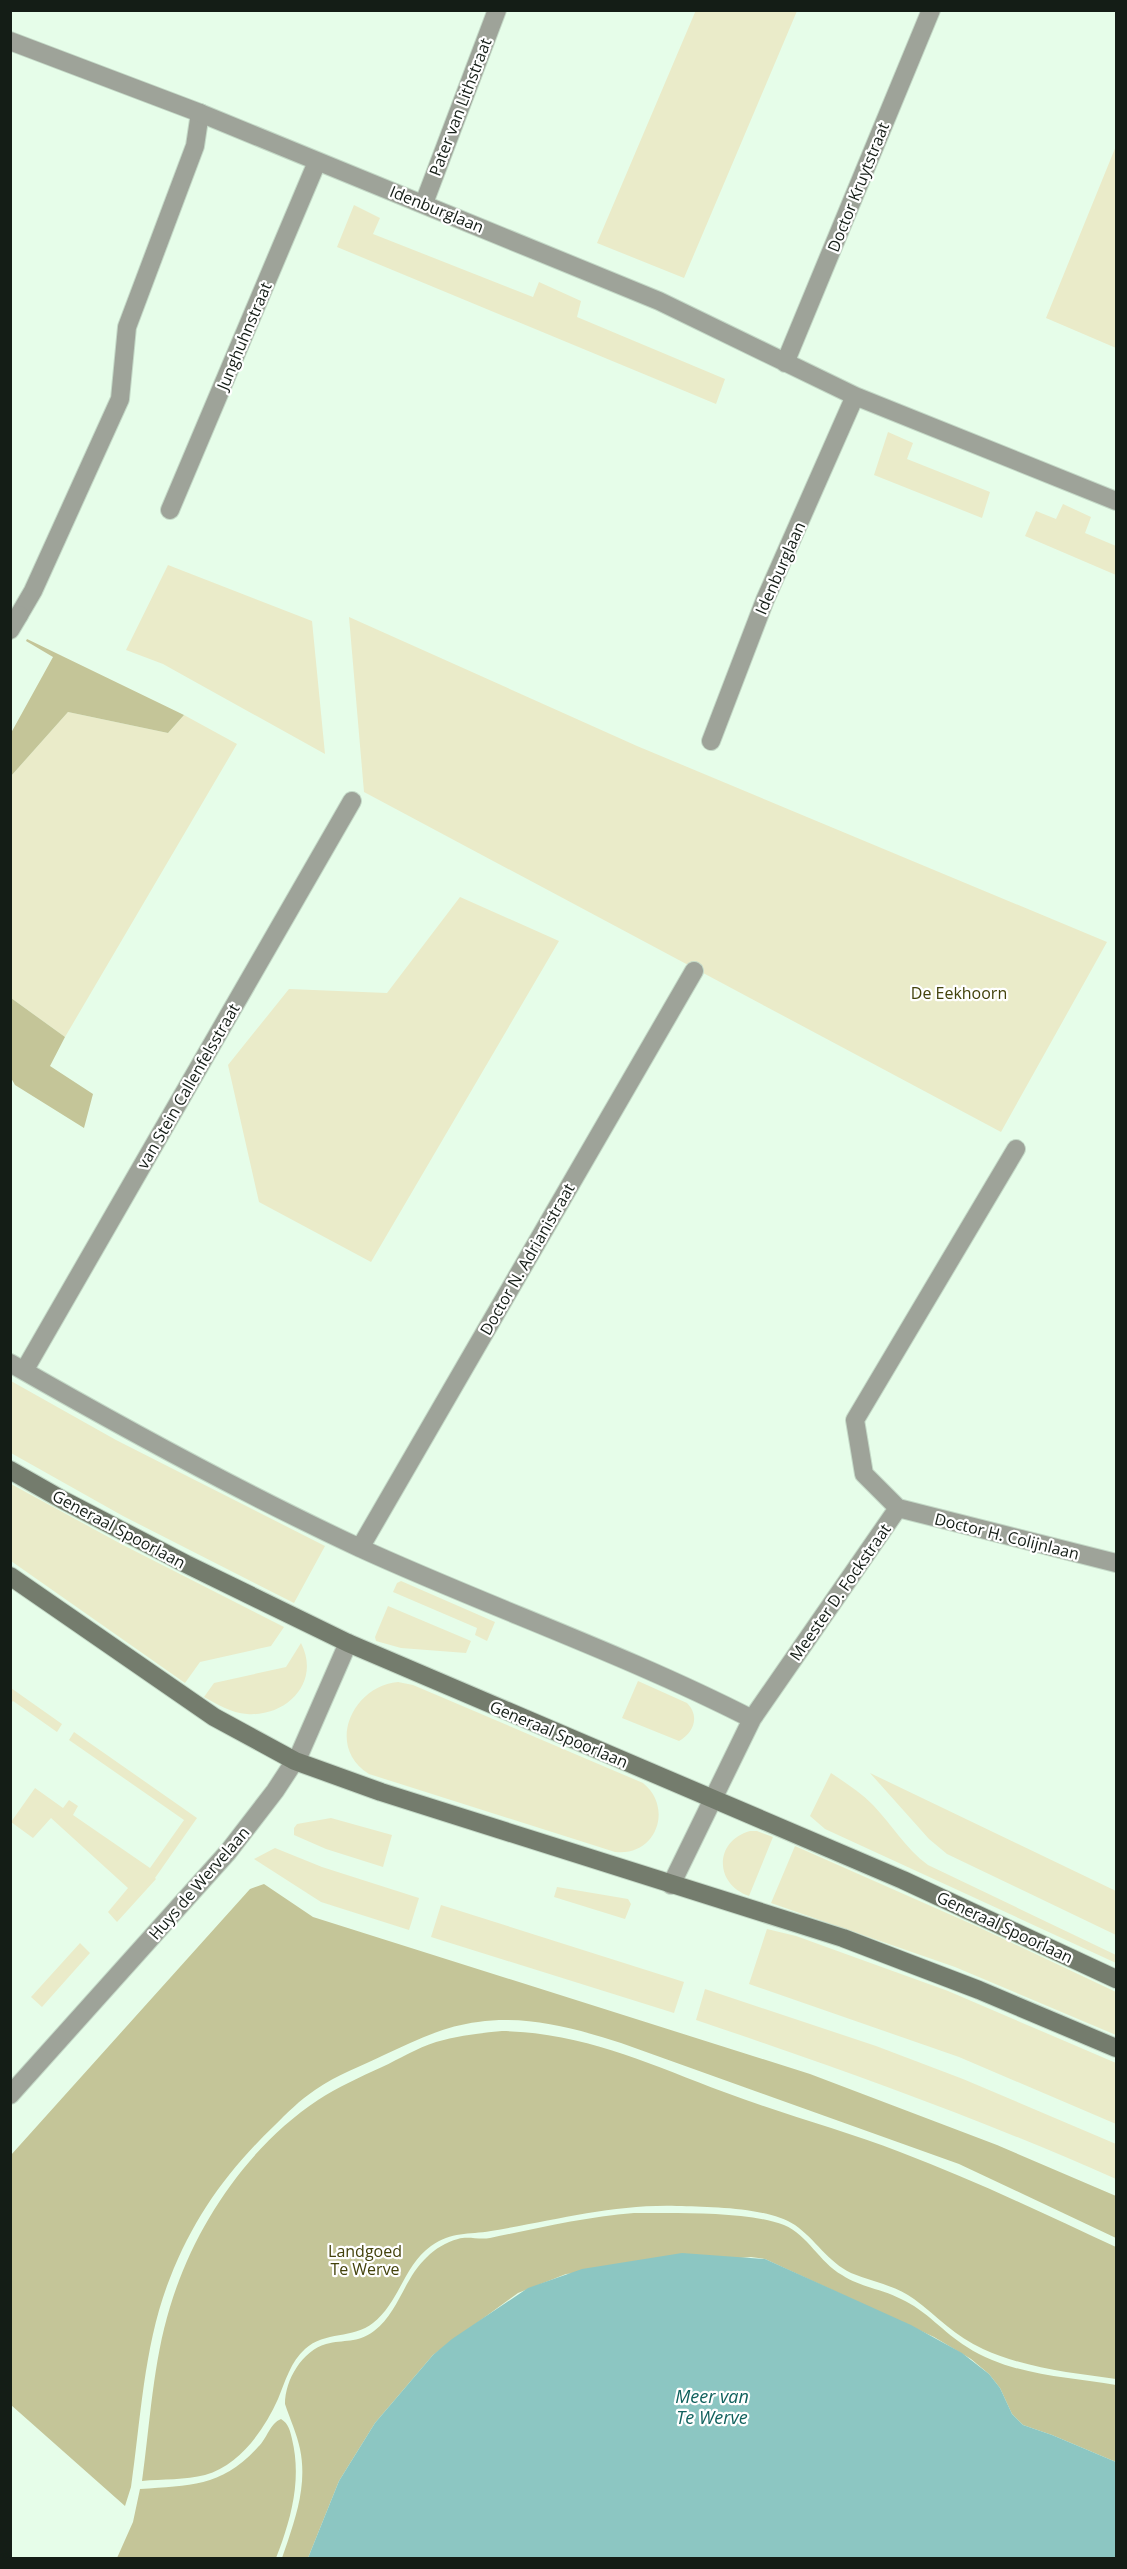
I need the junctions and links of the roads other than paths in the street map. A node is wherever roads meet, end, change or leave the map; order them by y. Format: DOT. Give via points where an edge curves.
graph roads {
  1 [pos="496,10"];
  2 [pos="931,10"];
  3 [pos="10,41"];
  4 [pos="200,113"];
  5 [pos="317,162"];
  6 [pos="424,203"];
  7 [pos="785,363"];
  8 [pos="855,396"];
  9 [pos="1116,501"];
  10 [pos="170,510"];
  11 [pos="15,622"];
  12 [pos="711,741"];
  13 [pos="352,801"];
  14 [pos="694,971"];
  15 [pos="1016,1149"];
  16 [pos="17,1367"];
  17 [pos="10,1470"];
  18 [pos="898,1508"];
  19 [pos="360,1548"];
  20 [pos="1116,1563"];
  21 [pos="10,1576"];
  22 [pos="348,1643"];
  23 [pos="752,1719"];
  24 [pos="295,1761"];
  25 [pos="712,1798"];
  26 [pos="671,1885"];
  27 [pos="1116,1979"];
  28 [pos="1116,2048"];
  29 [pos="10,2095"];
  1 -- 6 [label="street, Pater van Lithstraat"];
  2 -- 7 [label="street, Doctor Kruytstraat"];
  3 -- 4 [label="street, Idenburglaan"];
  4 -- 5 [label="street, Idenburglaan"];
  4 -- 11 [label="street" via="195,146 127,327 120,399 33,591"];
  5 -- 6 [label="street, Idenburglaan"];
  5 -- 10 [label="street, Junghuhnstraat"];
  6 -- 7 [label="street, Idenburglaan" via="659,301"];
  7 -- 8 [label="street, Idenburglaan"];
  8 -- 9 [label="street, Idenburglaan"];
  8 -- 12 [label="street, Idenburglaan" via="765,600"];
  13 -- 16 [label="street, van Stein Callenfelsstraat"];
  14 -- 19 [label="street, Doctor N. Adrianistraat"];
  15 -- 18 [label="street, Meester D. Fockstraat" via="855,1419 864,1474"];
  16 -- 19 [label="street" via="159,1447"];
  17 -- 22 [label="main road, Generaal Spoorlaan" via="186,1564"];
  18 -- 20 [label="street, Doctor H. Colijnlaan"];
  18 -- 23 [label="street, Meester D. Fockstraat"];
  19 -- 23 [label="street" via="680,1684"];
  21 -- 24 [label="main road" via="214,1718"];
  22 -- 24 [label="street, Huys de Wervelaan"];
  22 -- 25 [label="main road, Generaal Spoorlaan"];
  23 -- 25 [label="street, Meester D. Fockstraat"];
  24 -- 26 [label="main road"];
  24 -- 29 [label="street, Huys de Wervelaan" via="228,1852"];
  25 -- 26 [label="street, Meester D. Fockstraat"];
  25 -- 27 [label="main road, Generaal Spoorlaan" via="972,1911"];
  26 -- 28 [label="main road" via="843,1938"];
}
